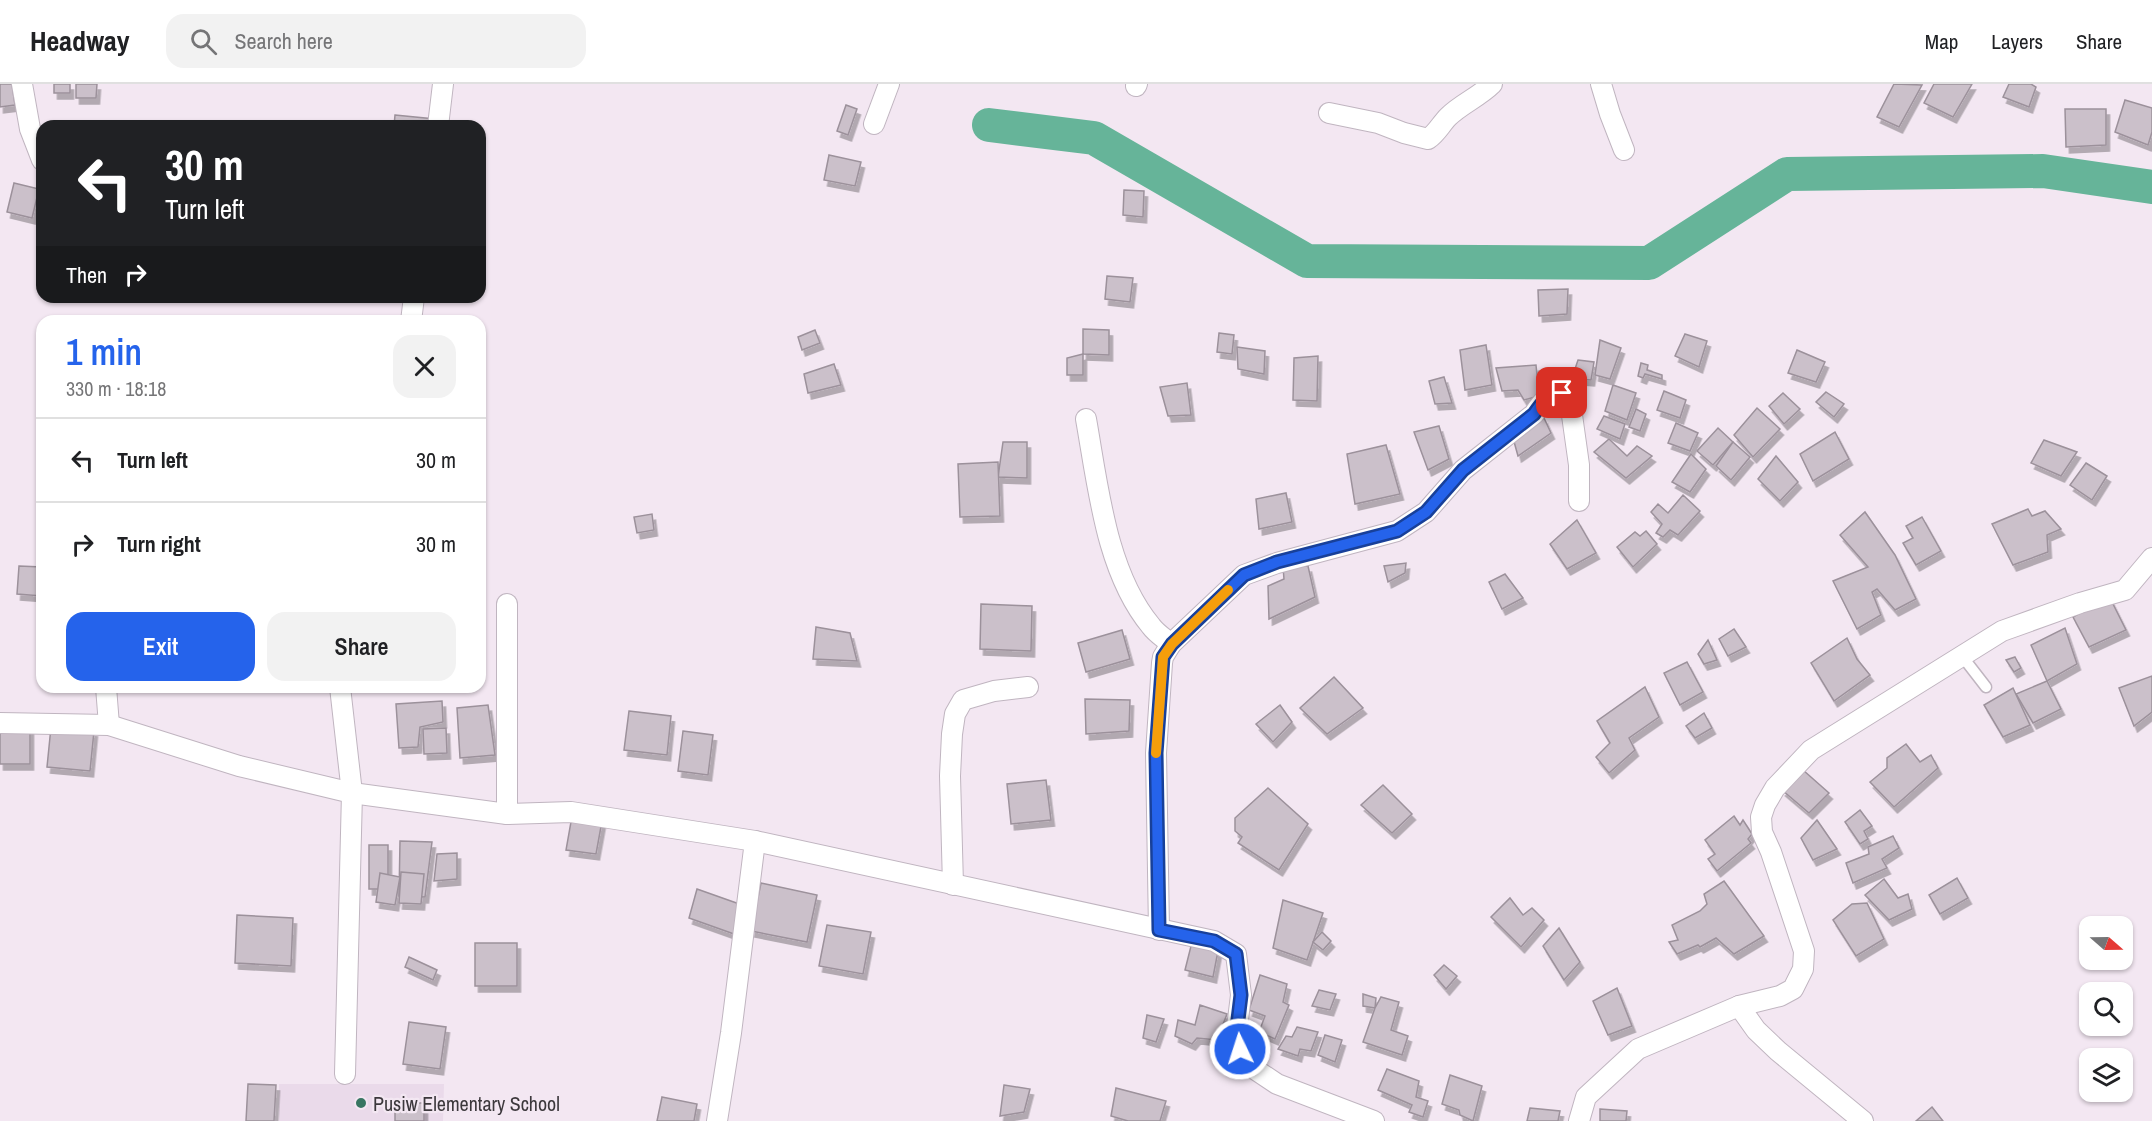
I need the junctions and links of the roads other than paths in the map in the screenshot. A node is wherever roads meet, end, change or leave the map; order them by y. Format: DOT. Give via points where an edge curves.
graph roads {
  1 [pos="22,84"];
  2 [pos="443,84"];
  3 [pos="889,84"];
  4 [pos="1492,84"];
  5 [pos="1602,84"];
  6 [pos="1329,113"];
  7 [pos="439,120"];
  8 [pos="874,124"];
  9 [pos="36,144"];
  10 [pos="1624,150"];
  11 [pos="1086,419"];
  12 [pos="1579,501"];
  13 [pos="2152,558"];
  14 [pos="507,603"];
  15 [pos="1172,644"];
  16 [pos="1962,656"];
  17 [pos="1028,687"];
  18 [pos="1986,687"];
  19 [pos="106,693"];
  20 [pos="341,693"];
  21 [pos="0,723"];
  22 [pos="109,725"];
  23 [pos="352,793"];
  24 [pos="507,814"];
  25 [pos="755,841"];
  26 [pos="953,885"];
  27 [pos="1159,930"];
  28 [pos="1739,1006"];
  29 [pos="345,1074"];
  30 [pos="717,1121"];
  31 [pos="1374,1121"];
  32 [pos="1579,1121"];
  33 [pos="1863,1121"];
  1 -- 9 [label="street"];
  2 -- 7 [label="street"];
  3 -- 8 [label="street"];
  4 -- 6 [label="street" via="1449,116 1428,139"];
  5 -- 10 [label="street"];
  11 -- 15 [label="street" via="1107,535 1141,612 1152,628"];
  12 -- 15 [label="street" via="1579,465 1570,401 1562,393 1552,394 1534,414 1463,470 1426,512 1397,531 1277,562 1244,575"];
  13 -- 16 [label="street" via="2125,590 2002,631"];
  14 -- 24 [label="street"];
  15 -- 27 [label="street" via="1162,663 1156,753"];
  16 -- 18 [label="lane"];
  16 -- 28 [label="street" via="1811,750 1775,788 1761,817 1762,832 1804,951 1803,969 1793,989"];
  17 -- 26 [label="street" via="963,700 955,714 950,776"];
  19 -- 22 [label="street"];
  20 -- 23 [label="street"];
  21 -- 22 [label="street"];
  22 -- 23 [label="street" via="239,766"];
  23 -- 24 [label="street"];
  23 -- 29 [label="street"];
  24 -- 25 [label="street" via="571,812"];
  25 -- 26 [label="street"];
  25 -- 30 [label="street"];
  26 -- 27 [label="street"];
  27 -- 31 [label="street" via="1214,941 1236,954 1241,995 1236,1036 1244,1062 1277,1084"];
  28 -- 32 [label="street" via="1638,1049 1586,1097"];
  28 -- 33 [label="street" via="1778,1051"];
}
